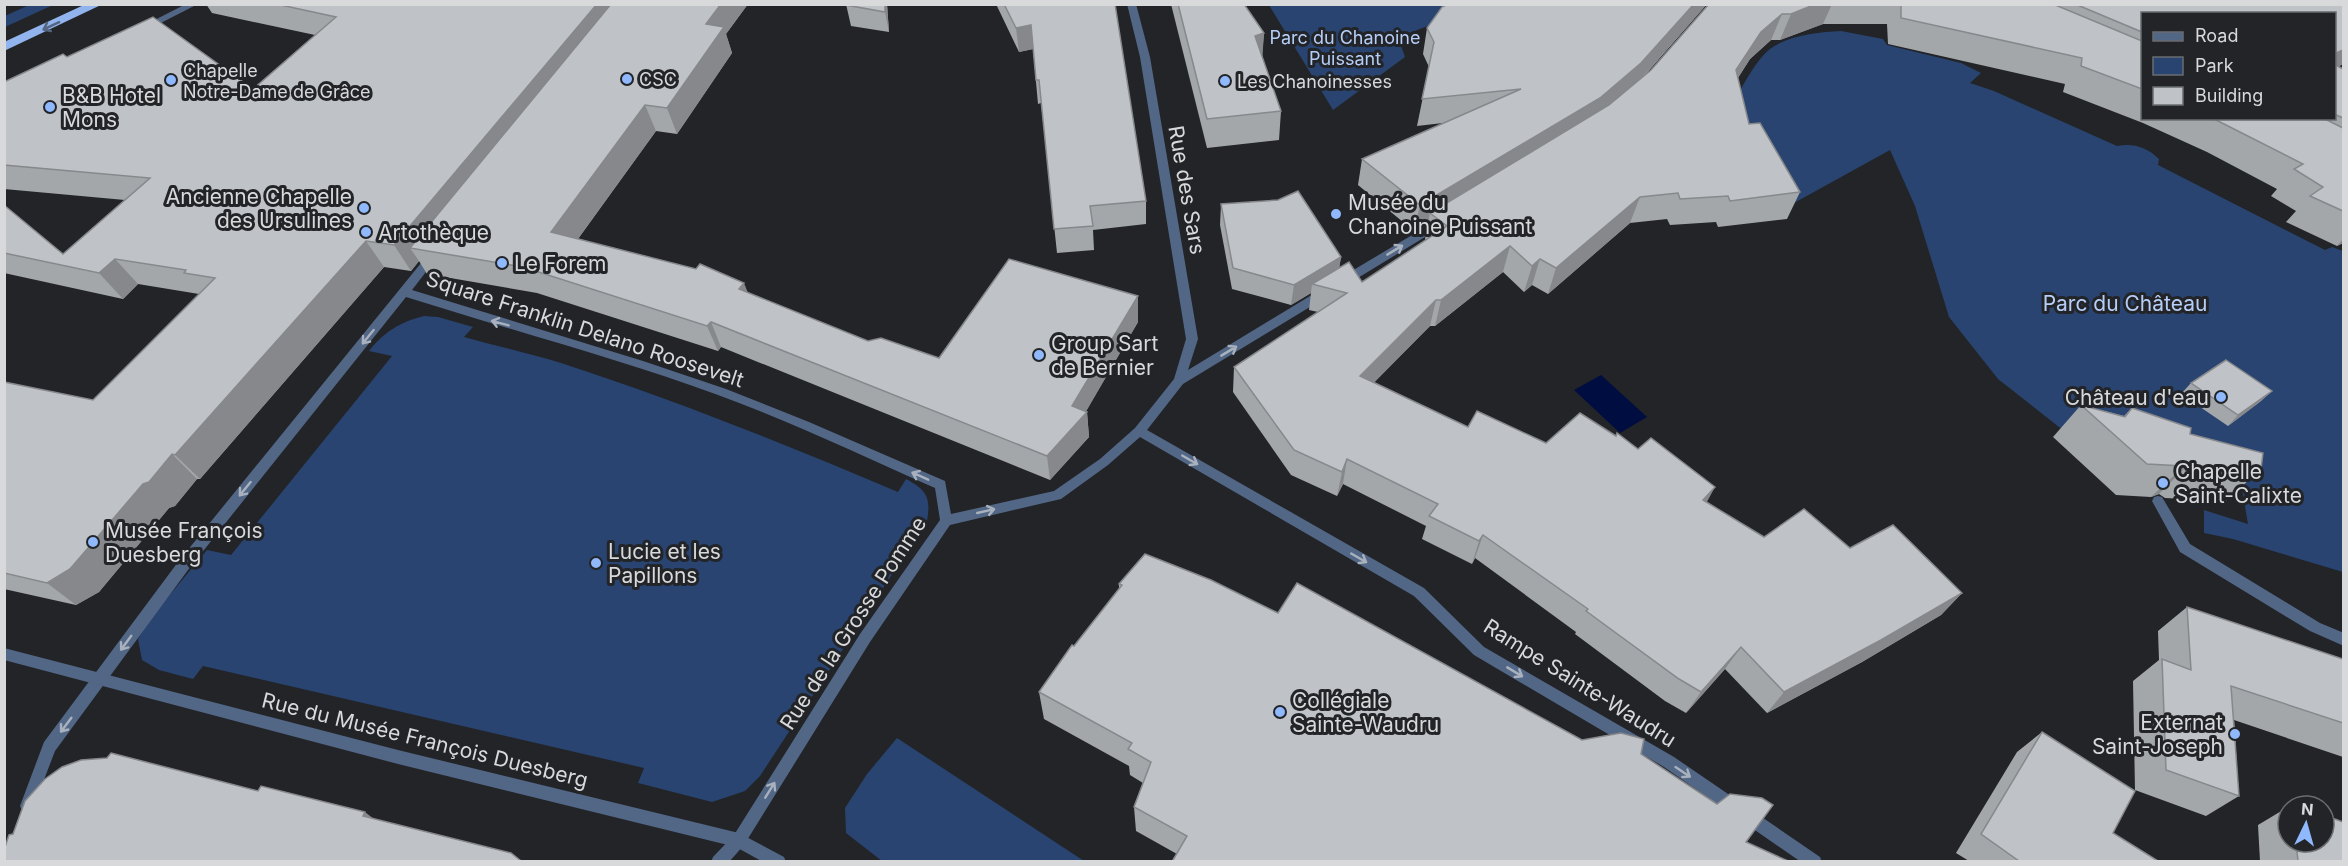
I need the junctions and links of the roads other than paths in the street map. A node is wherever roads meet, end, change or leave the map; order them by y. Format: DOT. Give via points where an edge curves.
graph roads {
  1 [pos="97,4"];
  2 [pos="194,4"];
  3 [pos="1131,4"];
  4 [pos="138,30"];
  5 [pos="4,47"];
  6 [pos="1454,215"];
  7 [pos="442,245"];
  8 [pos="404,292"];
  9 [pos="1179,381"];
  10 [pos="1139,431"];
  11 [pos="2158,501"];
  12 [pos="946,520"];
  13 [pos="2343,640"];
  14 [pos="4,654"];
  15 [pos="101,678"];
  16 [pos="23,818"];
  17 [pos="739,840"];
  18 [pos="718,861"];
  19 [pos="779,861"];
  20 [pos="1815,861"];
  1 -- 5 [label="highway, one-way"];
  2 -- 4 [label="street"];
  3 -- 9 [label="street, Rue des Sars" via="1145,57 1192,339"];
  9 -- 6 [label="street, one-way"];
  7 -- 8 [label="street"];
  12 -- 8 [label="street, Square Franklin Delano Roosevelt, one-way" via="940,485 809,426 649,367"];
  8 -- 15 [label="street, Square Franklin Delano Roosevelt, one-way" via="183,566"];
  9 -- 10 [label="street, Rue de la Grosse Pomme"];
  12 -- 10 [label="street, Rue de la Grosse Pomme, one-way" via="1057,495"];
  10 -- 20 [label="street, Rampe Sainte-Waudru, one-way" via="1419,592 1479,651 1669,762"];
  11 -- 13 [label="street" via="2185,548"];
  17 -- 12 [label="street, Rue de la Grosse Pomme, one-way" via="838,680"];
  14 -- 15 [label="street, Rue du Musée François Duesberg"];
  15 -- 16 [label="street, Square Franklin Delano Roosevelt, one-way" via="49,747"];
  15 -- 17 [label="street, Rue du Musée François Duesberg" via="386,754"];
  17 -- 18 [label="street, Rue de la Grosse Pomme"];
  17 -- 19 [label="street, Rue du Musée François Duesberg"];
}
